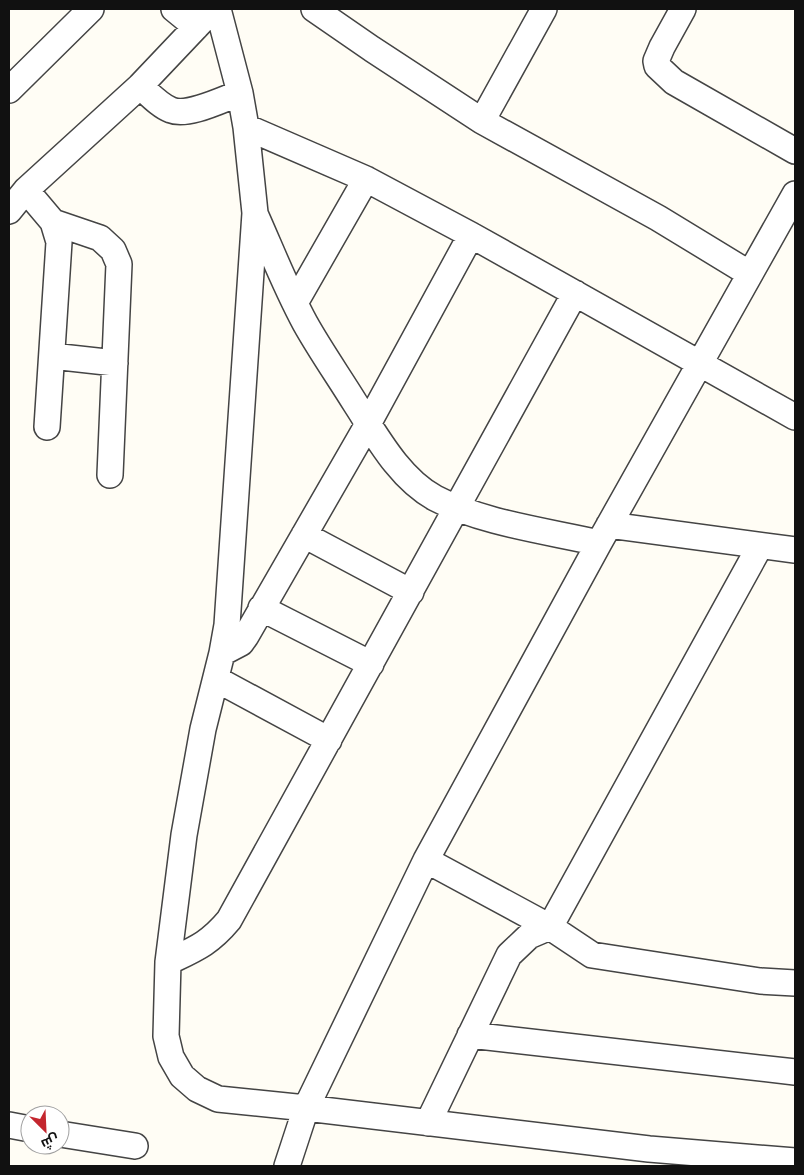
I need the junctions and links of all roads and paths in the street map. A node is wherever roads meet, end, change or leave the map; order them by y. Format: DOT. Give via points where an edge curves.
graph roads {
  1 [pos="91,9"];
  2 [pos="174,9"];
  3 [pos="214,9"];
  4 [pos="218,9"];
  5 [pos="314,9"];
  6 [pos="544,9"];
  7 [pos="683,9"];
  8 [pos="196,27"];
  9 [pos="140,86"];
  10 [pos="9,90"];
  11 [pos="240,93"];
  12 [pos="482,121"];
  13 [pos="246,127"];
  14 [pos="795,151"];
  15 [pos="366,179"];
  16 [pos="26,190"];
  17 [pos="795,194"];
  18 [pos="9,211"];
  19 [pos="255,213"];
  20 [pos="53,222"];
  21 [pos="471,235"];
  22 [pos="750,274"];
  23 [pos="575,293"];
  24 [pos="295,303"];
  25 [pos="52,356"];
  26 [pos="115,363"];
  27 [pos="700,363"];
  28 [pos="795,417"];
  29 [pos="368,424"];
  30 [pos="47,427"];
  31 [pos="110,475"];
  32 [pos="457,508"];
  33 [pos="304,534"];
  34 [pos="604,534"];
  35 [pos="760,546"];
  36 [pos="795,550"];
  37 [pos="411,592"];
  38 [pos="261,608"];
  39 [pos="222,653"];
  40 [pos="371,664"];
  41 [pos="216,679"];
  42 [pos="329,740"];
  43 [pos="426,860"];
  44 [pos="550,927"];
  45 [pos="168,962"];
  46 [pos="795,984"];
  47 [pos="470,1035"];
  48 [pos="795,1072"];
  49 [pos="306,1108"];
  50 [pos="428,1123"];
  51 [pos="70,1136"];
  52 [pos="135,1146"];
  53 [pos="649,1158"];
  54 [pos="795,1161"];
  55 [pos="287,1166"];
  1 -- 10 [label="street"];
  2 -- 8 [label="street"];
  3 -- 8 [label="street"];
  4 -- 11 [label="street"];
  5 -- 12 [label="street"];
  6 -- 12 [label="street"];
  7 -- 14 [label="street" via="662,47 657,66 674,82"];
  8 -- 9 [label="street"];
  9 -- 11 [label="street" via="164,107 181,112"];
  9 -- 16 [label="street"];
  11 -- 13 [label="street"];
  12 -- 22 [label="street" via="658,218"];
  13 -- 15 [label="street"];
  13 -- 19 [label="street"];
  15 -- 21 [label="street"];
  15 -- 24 [label="street"];
  16 -- 18 [label="street"];
  16 -- 20 [label="street"];
  17 -- 22 [label="street"];
  19 -- 24 [label="street"];
  19 -- 39 [label="street"];
  20 -- 25 [label="street" via="59,242"];
  20 -- 26 [label="street" via="100,238 113,250 119,264"];
  21 -- 23 [label="street"];
  21 -- 29 [label="street"];
  22 -- 27 [label="street"];
  23 -- 27 [label="street"];
  23 -- 32 [label="street"];
  24 -- 29 [label="street"];
  25 -- 26 [label="street"];
  25 -- 30 [label="street"];
  26 -- 31 [label="street"];
  27 -- 28 [label="street"];
  27 -- 34 [label="street"];
  29 -- 32 [label="street" via="410,479"];
  29 -- 33 [label="street"];
  32 -- 34 [label="street" via="491,519"];
  32 -- 37 [label="street"];
  33 -- 37 [label="street"];
  33 -- 38 [label="street"];
  34 -- 35 [label="street"];
  34 -- 43 [label="street"];
  35 -- 36 [label="street"];
  35 -- 44 [label="street"];
  37 -- 40 [label="street"];
  38 -- 39 [label="street" via="241,642"];
  38 -- 40 [label="street"];
  39 -- 41 [label="street"];
  40 -- 42 [label="street"];
  41 -- 42 [label="street"];
  41 -- 45 [label="street" via="203,729 184,835"];
  42 -- 45 [label="street" via="229,920 205,944"];
  43 -- 44 [label="street"];
  43 -- 49 [label="street"];
  44 -- 46 [label="street" via="592,955"];
  44 -- 47 [label="street" via="529,936 509,955"];
  45 -- 49 [label="street" via="166,1036 171,1057 182,1076 197,1089 218,1099"];
  47 -- 48 [label="street"];
  47 -- 50 [label="street"];
  49 -- 50 [label="street"];
  49 -- 55 [label="street"];
  50 -- 53 [label="street"];
  51 -- 52 [label="street"];
  53 -- 54 [label="street"];
}
